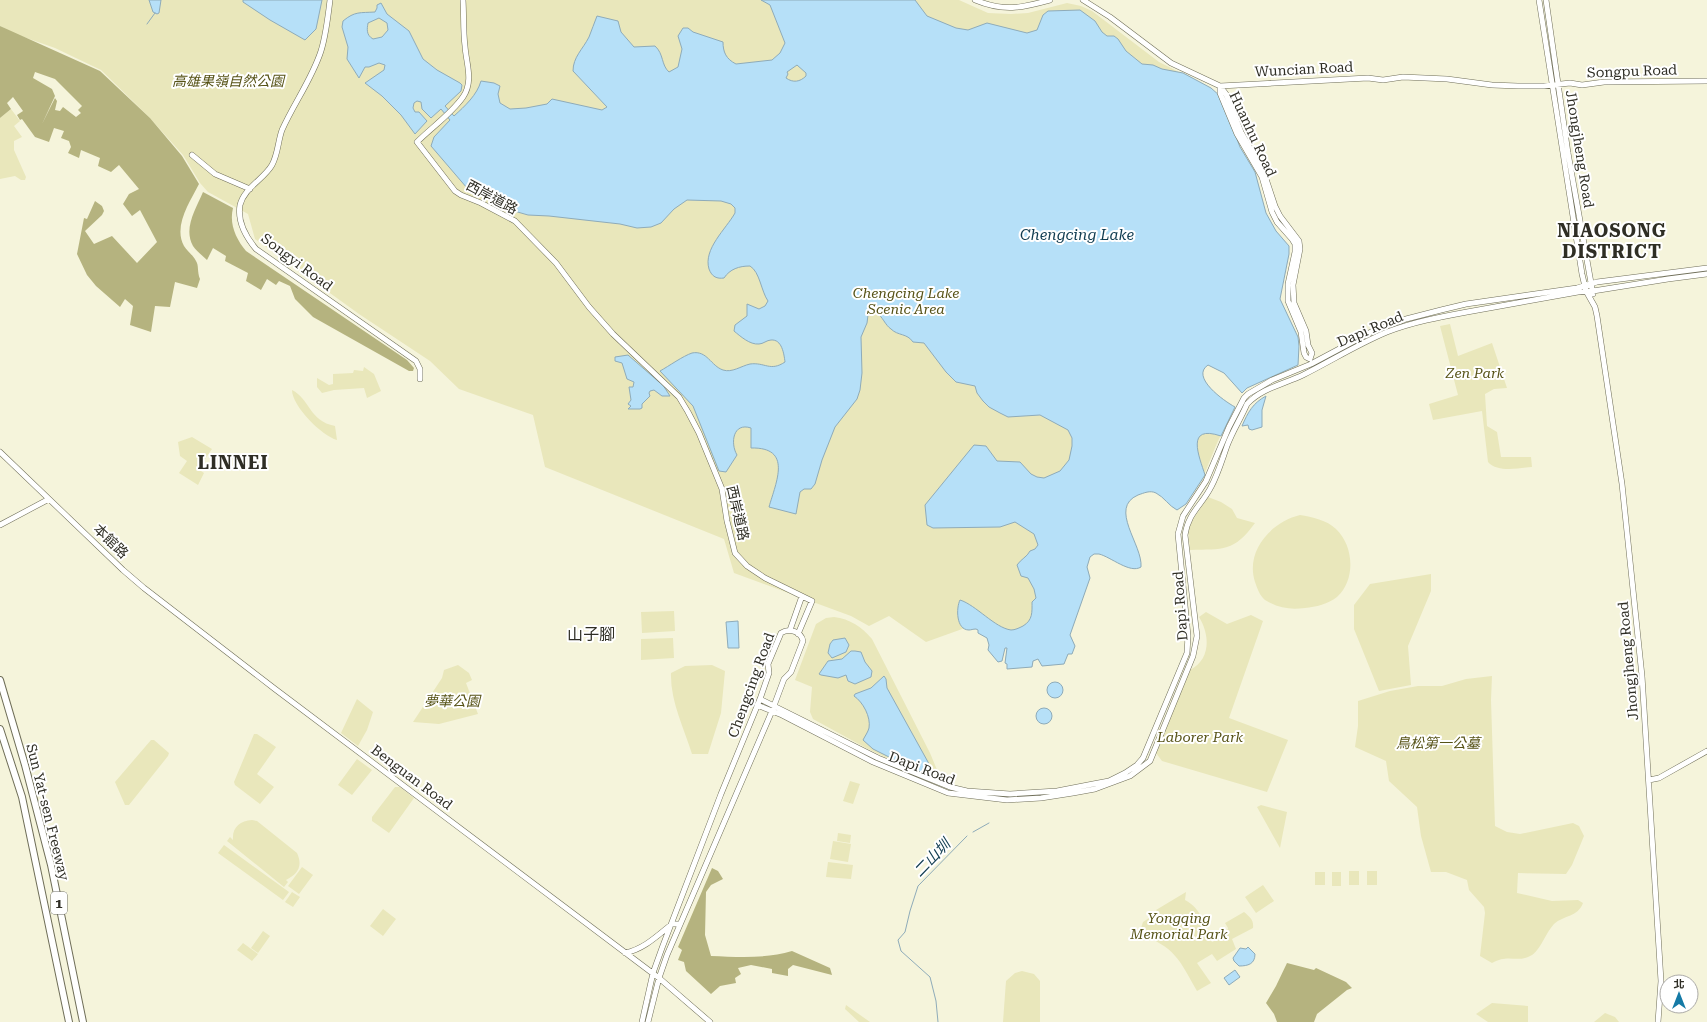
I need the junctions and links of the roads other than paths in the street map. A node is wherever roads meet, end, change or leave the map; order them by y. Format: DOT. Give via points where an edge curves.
graph roads {
  1 [pos="330,0"];
  2 [pos="463,0"];
  3 [pos="975,0"];
  4 [pos="1050,0"];
  5 [pos="1083,0"];
  6 [pos="1540,0"];
  7 [pos="1546,0"];
  8 [pos="1707,81"];
  9 [pos="1558,84"];
  10 [pos="1552,85"];
  11 [pos="1220,86"];
  12 [pos="192,155"];
  13 [pos="262,177"];
  14 [pos="250,189"];
  15 [pos="244,198"];
  16 [pos="1707,268"];
  17 [pos="1293,272"];
  18 [pos="1707,274"];
  19 [pos="1591,283"];
  20 [pos="1585,289"];
  21 [pos="1593,291"];
  22 [pos="1592,301"];
  23 [pos="420,379"];
  24 [pos="0,452"];
  25 [pos="49,499"];
  26 [pos="0,524"];
  27 [pos="802,596"];
  28 [pos="790,630"];
  29 [pos="798,634"];
  30 [pos="0,680"];
  31 [pos="760,699"];
  32 [pos="758,705"];
  33 [pos="773,708"];
  34 [pos="0,730"];
  35 [pos="1707,751"];
  36 [pos="1649,780"];
  37 [pos="672,924"];
  38 [pos="680,924"];
  39 [pos="625,954"];
  40 [pos="653,973"];
  41 [pos="659,978"];
  42 [pos="69,1022"];
  43 [pos="83,1022"];
  44 [pos="642,1022"];
  45 [pos="648,1022"];
  46 [pos="710,1022"];
  47 [pos="1658,1022"];
  1 -- 13 [label="main road, Songyi Road" via="321,51 282,132 272,164"];
  2 -- 27 [label="main road, 西岸道路" via="468,86 464,96 453,109 417,142 455,191 515,222 556,263 589,307 614,334 679,397 699,433 722,490 735,553 747,566 765,578"];
  3 -- 4 [label="main road" via="992,7 1008,8"];
  5 -- 11 [label="main road, Wuncian Road" via="1171,63"];
  6 -- 10 [label="main road, Jhongjheng Road"];
  7 -- 9 [label="main road, Jhongjheng Road"];
  8 -- 9 [label="main road, Songpu Road"];
  9 -- 10 [label="main road, Songpu Road"];
  9 -- 19 [label="main road, Jhongjheng Road"];
  10 -- 11 [label="main road, Wuncian Road" via="1492,85 1403,77 1383,80 1368,78"];
  10 -- 20 [label="main road, Jhongjheng Road"];
  11 -- 17 [label="main road, Huanhu Road" via="1226,94 1240,132 1264,173 1280,216 1299,241 1300,250"];
  12 -- 14 [label="main road" via="215,174"];
  13 -- 14 [label="main road, Songyi Road"];
  13 -- 15 [label="main road"];
  14 -- 15 [label="main road, Songyi Road"];
  15 -- 23 [label="main road, Songyi Road" via="240,208 242,224 249,241 256,249 416,361 420,369"];
  16 -- 19 [label="main road, Dapi Road"];
  17 -- 17 [label="main road, Huanhu Road" via="1288,284 1288,301 1301,332 1304,354 1310,359 1312,353 1306,331 1294,303"];
  18 -- 21 [label="main road, Dapi Road"];
  19 -- 20 [label="main road, Dapi Road"];
  19 -- 21 [label="main road, Jhongjheng Road"];
  20 -- 21 [label="main road, Dapi Road"];
  20 -- 22 [label="main road, Jhongjheng Road"];
  20 -- 33 [label="main road, Dapi Road" via="1466,304 1406,320 1374,331 1311,364 1272,380 1244,398 1206,481 1180,525 1178,534 1188,636 1187,653 1143,758 1125,773 1109,780 1057,791 1010,794 967,791 950,787 878,758"];
  20 -- 33 [label="main road, Dapi Road" via="1399,328 1354,347 1304,375 1258,394 1247,404 1210,489 1190,516 1186,526 1197,636 1193,656 1150,760 1130,776 1095,789 1041,798 1007,800 948,793 873,762"];
  21 -- 22 [label="main road, Jhongjheng Road"];
  22 -- 36 [label="main road, Jhongjheng Road" via="1597,316 1622,484 1642,676"];
  24 -- 25 [label="main road"];
  25 -- 26 [label="main road"];
  25 -- 39 [label="main road, 本館路" via="123,570 158,599"];
  27 -- 28 [label="main road"];
  27 -- 29 [label="main road, 西岸道路" via="812,601"];
  28 -- 29 [label="main road, Chengcing Road"];
  28 -- 31 [label="main road, Chengcing Road" via="781,633 768,664 769,674"];
  29 -- 33 [label="main road, Chengcing Road" via="802,641 791,672 784,679"];
  30 -- 43 [label="highway, Sun Yat-sen Freeway / 1" via="51,865"];
  31 -- 32 [label="main road, Chengcing Road"];
  31 -- 33 [label="main road, Dapi Road"];
  32 -- 33 [label="main road, Dapi Road"];
  32 -- 37 [label="main road, Chengcing Road"];
  33 -- 38 [label="main road, Chengcing Road"];
  34 -- 42 [label="highway, Sun Yat-sen Freeway / 1" via="22,797"];
  35 -- 36 [label="main road" via="1659,778"];
  36 -- 47 [label="main road, Jhongjheng Road" via="1661,981"];
  37 -- 38 [label="main road"];
  37 -- 39 [label="main road" via="655,939 634,952"];
  37 -- 40 [label="main road, Chengcing Road"];
  38 -- 41 [label="main road, Chengcing Road"];
  39 -- 40 [label="main road"];
  40 -- 41 [label="main road"];
  40 -- 44 [label="main road, Chengcing Road"];
  41 -- 45 [label="main road, Chengcing Road"];
  41 -- 46 [label="main road"];
}
